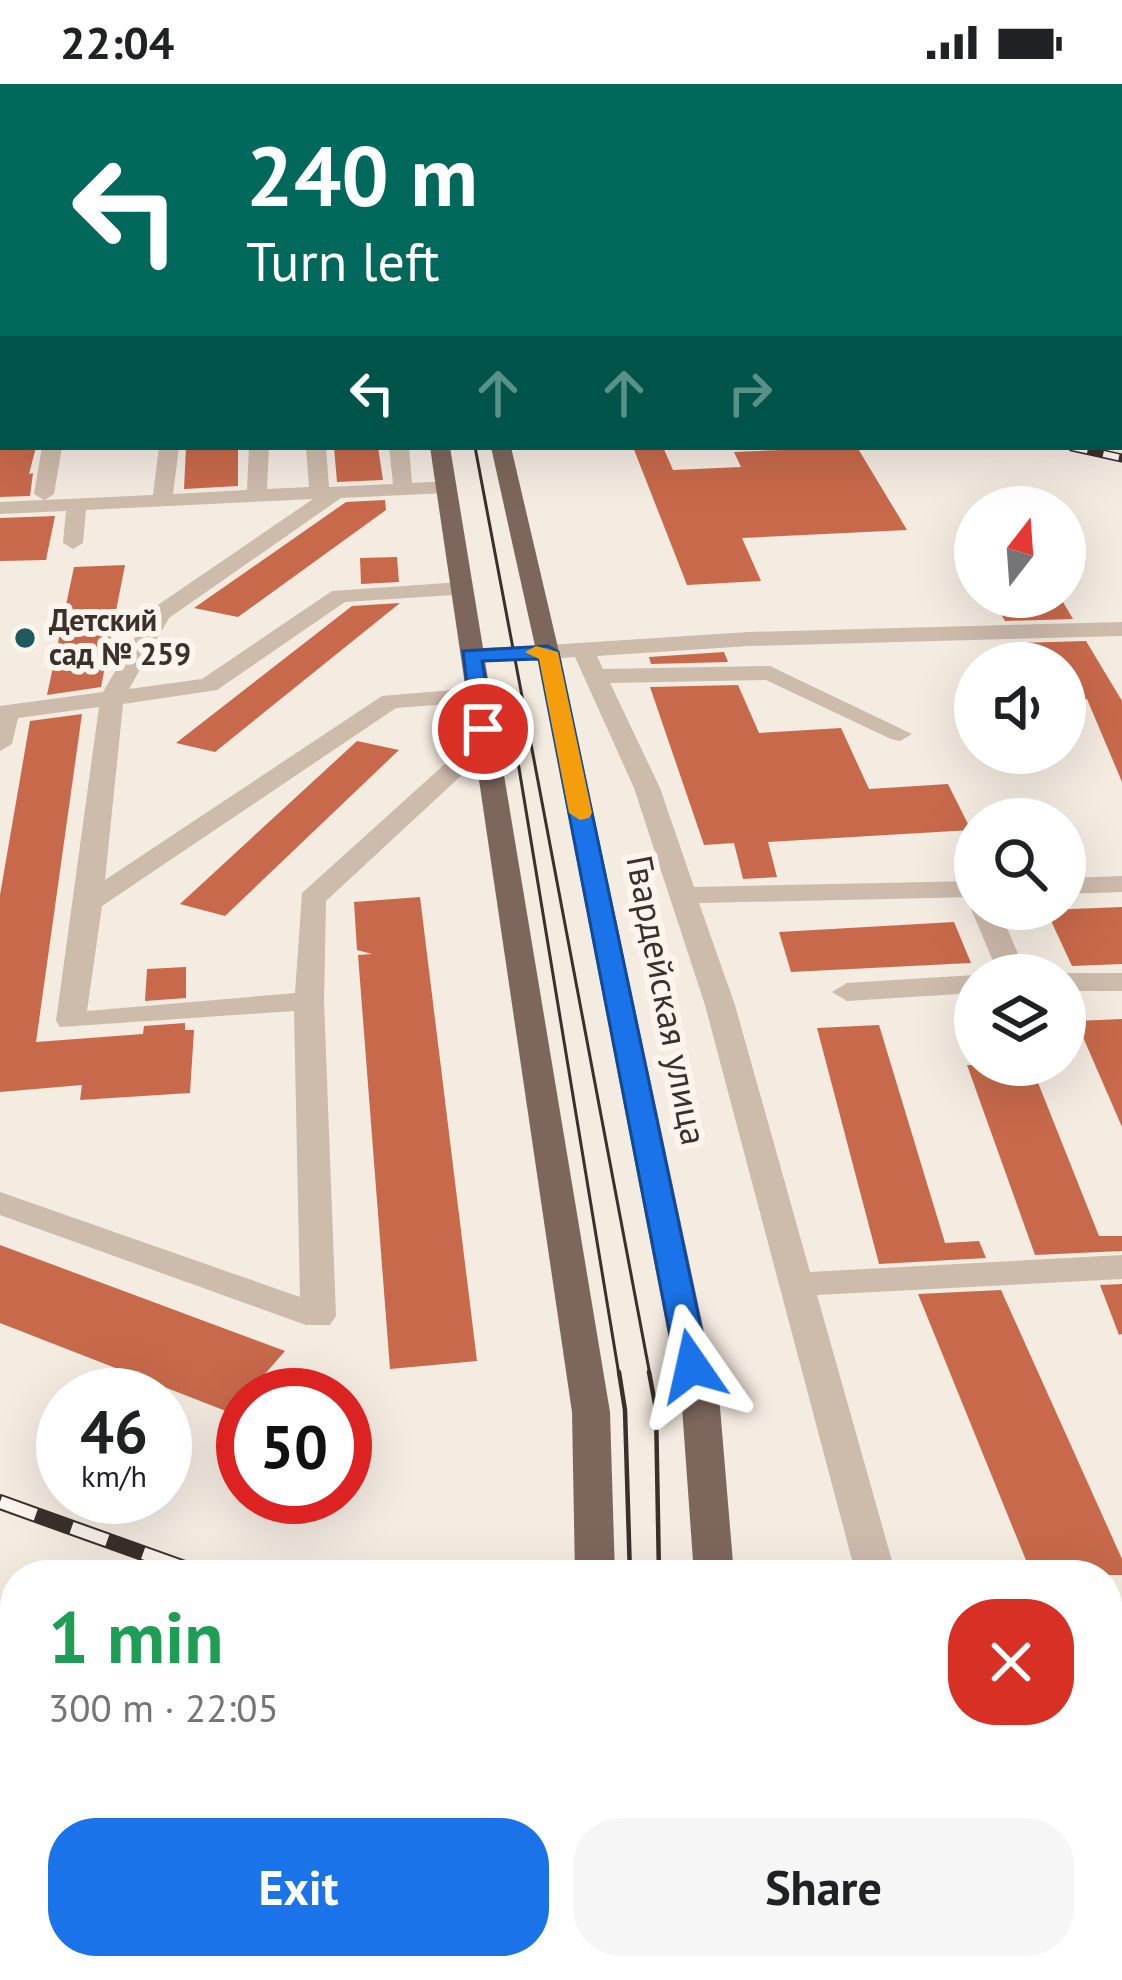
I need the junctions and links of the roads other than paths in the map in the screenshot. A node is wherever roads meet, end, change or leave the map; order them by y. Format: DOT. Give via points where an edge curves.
graph roads {
  1 [pos="51,450"];
  2 [pos="169,450"];
  3 [pos="259,450"];
  4 [pos="317,450"];
  5 [pos="399,450"];
  6 [pos="440,450"];
  7 [pos="502,450"];
  8 [pos="446,487"];
  9 [pos="403,489"];
  10 [pos="328,492"];
  11 [pos="44,494"];
  12 [pos="257,495"];
  13 [pos="163,499"];
  14 [pos="77,503"];
  15 [pos="0,508"];
  16 [pos="73,543"];
  17 [pos="461,590"];
  18 [pos="1122,628"];
  19 [pos="548,652"];
  20 [pos="470,655"];
  21 [pos="590,663"];
  22 [pos="476,695"];
  23 [pos="112,697"];
  24 [pos="3,713"];
  25 [pos="900,734"];
  26 [pos="0,744"];
  27 [pos="489,763"];
  28 [pos="1122,884"];
  29 [pos="1086,885"];
  30 [pos="954,889"];
  31 [pos="683,895"];
  32 [pos="88,903"];
  33 [pos="1086,982"];
  34 [pos="1122,982"];
  35 [pos="954,985"];
  36 [pos="847,992"];
  37 [pos="309,1000"];
  38 [pos="0,1203"];
  39 [pos="1122,1268"];
  40 [pos="796,1284"];
  41 [pos="595,1560"];
  42 [pos="713,1560"];
  43 [pos="872,1560"];
  1 -- 11 [label="street"];
  2 -- 13 [label="street"];
  3 -- 12 [label="street"];
  4 -- 10 [label="street"];
  5 -- 9 [label="street"];
  6 -- 8 [label="main road"];
  7 -- 19 [label="main road, Гвардейская улица"];
  8 -- 9 [label="street"];
  8 -- 17 [label="main road"];
  9 -- 10 [label="street"];
  10 -- 12 [label="street"];
  10 -- 23 [label="street" via="160,614"];
  12 -- 13 [label="street"];
  13 -- 14 [label="street"];
  14 -- 15 [label="street"];
  14 -- 16 [label="street"];
  17 -- 20 [label="main road"];
  17 -- 23 [label="street" via="340,596 209,685"];
  18 -- 21 [label="street" via="749,639"];
  19 -- 20 [label="main road"];
  19 -- 21 [label="street"];
  19 -- 42 [label="main road, Гвардейская улица" via="700,1407"];
  20 -- 22 [label="main road"];
  21 -- 25 [label="street" via="770,673"];
  21 -- 31 [label="street" via="647,788"];
  22 -- 27 [label="main road"];
  22 -- 32 [label="street" via="391,701"];
  23 -- 24 [label="street"];
  23 -- 32 [label="street"];
  24 -- 26 [label="street"];
  27 -- 37 [label="street" via="455,768 312,899"];
  27 -- 41 [label="main road" via="591,1412"];
  28 -- 29 [label="street"];
  30 -- 31 [label="street"];
  31 -- 40 [label="street"];
  32 -- 37 [label="street" via="71,1021"];
  33 -- 34 [label="street"];
  35 -- 36 [label="street"];
  37 -- 38 [label="street" via="318,1316"];
  39 -- 40 [label="street"];
  40 -- 43 [label="street"];
}
